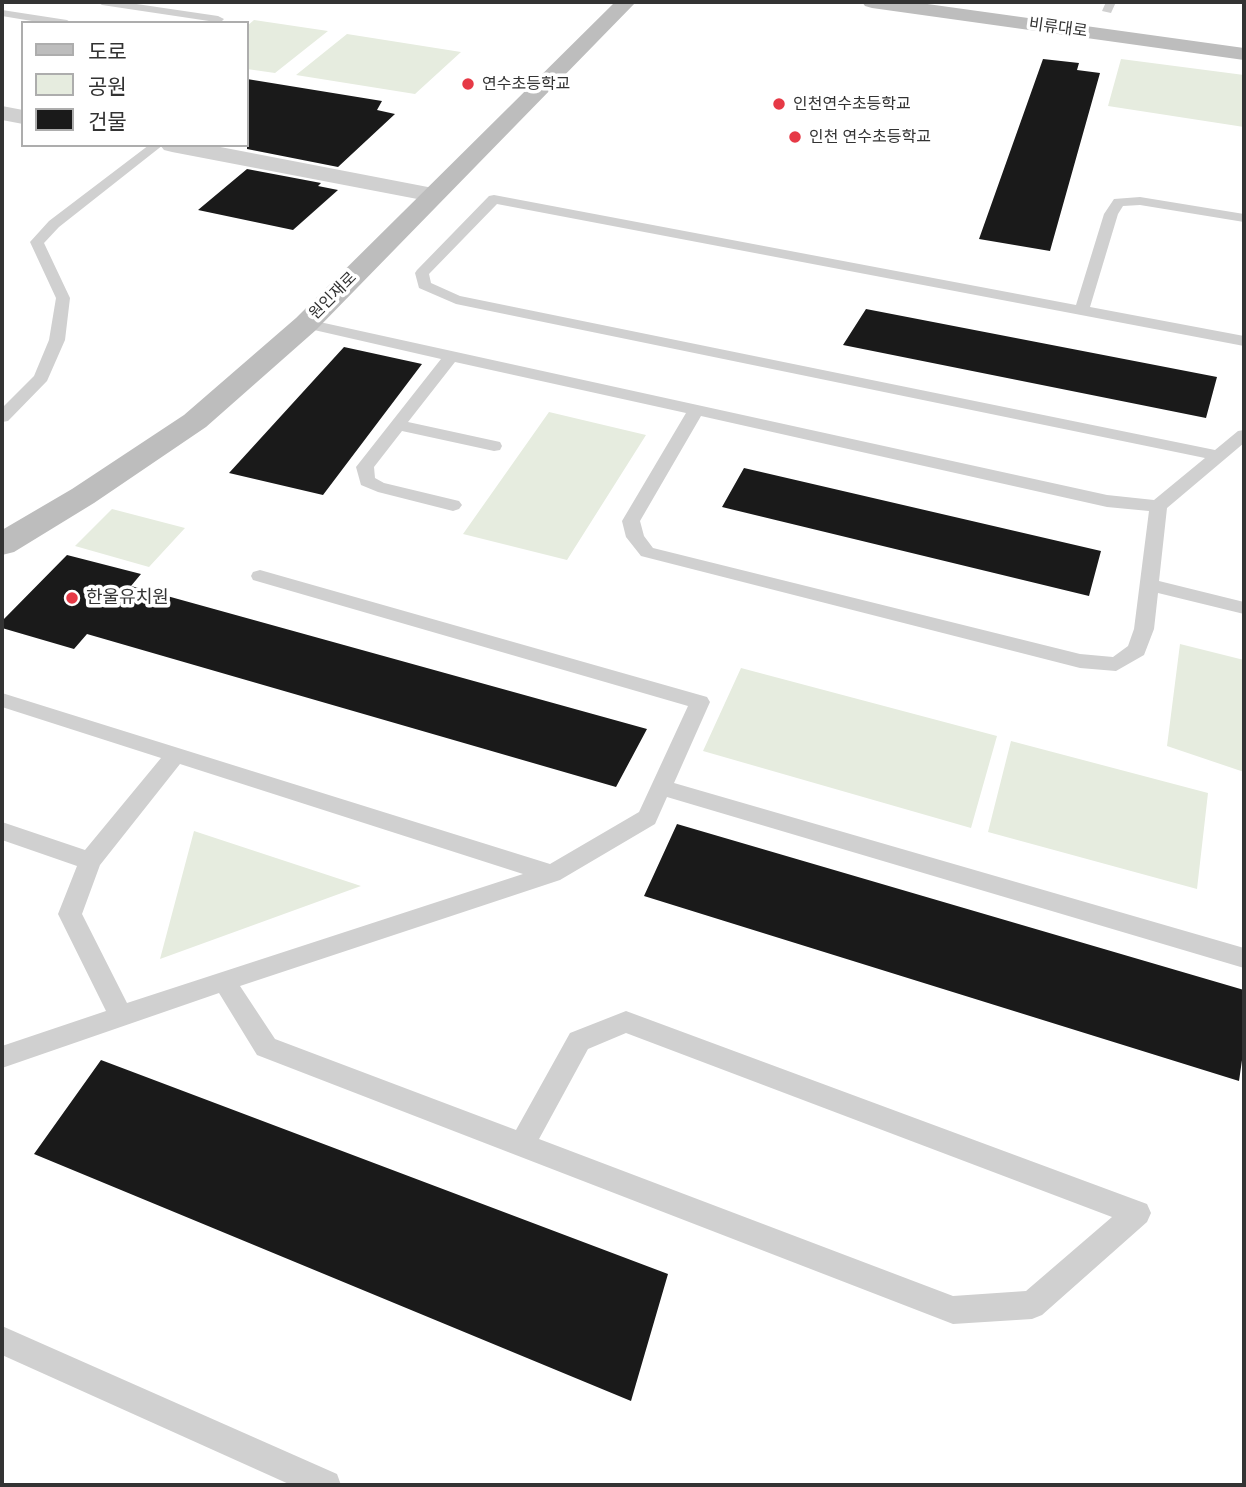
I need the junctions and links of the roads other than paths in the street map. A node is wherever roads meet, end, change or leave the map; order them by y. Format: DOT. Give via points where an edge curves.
graph roads {
  1 [pos="103,2"];
  2 [pos="626,2"];
  3 [pos="872,2"];
  4 [pos="1084,8"];
  5 [pos="1113,9"];
  6 [pos="2,13"];
  7 [pos="53,21"];
  8 [pos="216,21"];
  9 [pos="1244,54"];
  10 [pos="2,113"];
  11 [pos="21,117"];
  12 [pos="154,147"];
  13 [pos="182,147"];
  14 [pos="433,195"];
  15 [pos="1244,219"];
  16 [pos="1082,310"];
  17 [pos="306,324"];
  18 [pos="1244,341"];
  19 [pos="451,356"];
  20 [pos="696,410"];
  21 [pos="2,417"];
  22 [pos="398,425"];
  23 [pos="1244,435"];
  24 [pos="494,446"];
  25 [pos="1218,456"];
  26 [pos="453,505"];
  27 [pos="1158,506"];
  28 [pos="2,544"];
  29 [pos="260,576"];
  30 [pos="1149,585"];
  31 [pos="1244,608"];
  32 [pos="2,700"];
  33 [pos="176,755"];
  34 [pos="661,787"];
  35 [pos="2,831"];
  36 [pos="90,861"];
  37 [pos="552,874"];
  38 [pos="1244,958"];
  39 [pos="224,981"];
  40 [pos="121,1016"];
  41 [pos="2,1057"];
  42 [pos="522,1145"];
  43 [pos="2,1340"];
  44 [pos="326,1485"];
  1 -- 8 [label="lane"];
  2 -- 14 [label="main road, 원인재로"];
  3 -- 9 [label="main road, 비류대로"];
  4 -- 5 [label="main road, 비류대로"];
  6 -- 7 [label="lane"];
  10 -- 11 [label="street"];
  12 -- 21 [label="lane" via="37,242 63,298 57,340 41,378"];
  13 -- 14 [label="street"];
  14 -- 17 [label="main road, 원인재로"];
  15 -- 16 [label="lane" via="1140,201 1119,202 1111,214"];
  16 -- 18 [label="lane"];
  16 -- 25 [label="lane" via="494,199 422,273 424,285 456,300"];
  17 -- 19 [label="lane"];
  17 -- 28 [label="main road, 원인재로" via="195,421"];
  19 -- 20 [label="lane"];
  19 -- 22 [label="lane"];
  20 -- 27 [label="lane" via="1107,501"];
  20 -- 30 [label="lane" via="631,521 635,537 647,552 1080,661 1116,664 1137,650"];
  22 -- 24 [label="lane"];
  22 -- 26 [label="lane" via="365,467 367,481 377,488"];
  23 -- 25 [label="lane"];
  25 -- 27 [label="lane"];
  27 -- 30 [label="lane"];
  29 -- 34 [label="lane" via="700,702"];
  30 -- 31 [label="lane"];
  32 -- 33 [label="lane"];
  33 -- 36 [label="lane"];
  33 -- 37 [label="lane"];
  34 -- 37 [label="lane" via="647,818"];
  34 -- 38 [label="lane"];
  35 -- 36 [label="lane"];
  36 -- 40 [label="lane" via="70,914"];
  37 -- 39 [label="lane"];
  39 -- 40 [label="lane"];
  39 -- 42 [label="lane" via="266,1047"];
  40 -- 41 [label="lane"];
  42 -- 42 [label="lane" via="953,1310 1032,1305 1137,1213 626,1022 579,1041"];
  43 -- 44 [label="lane"];
}
